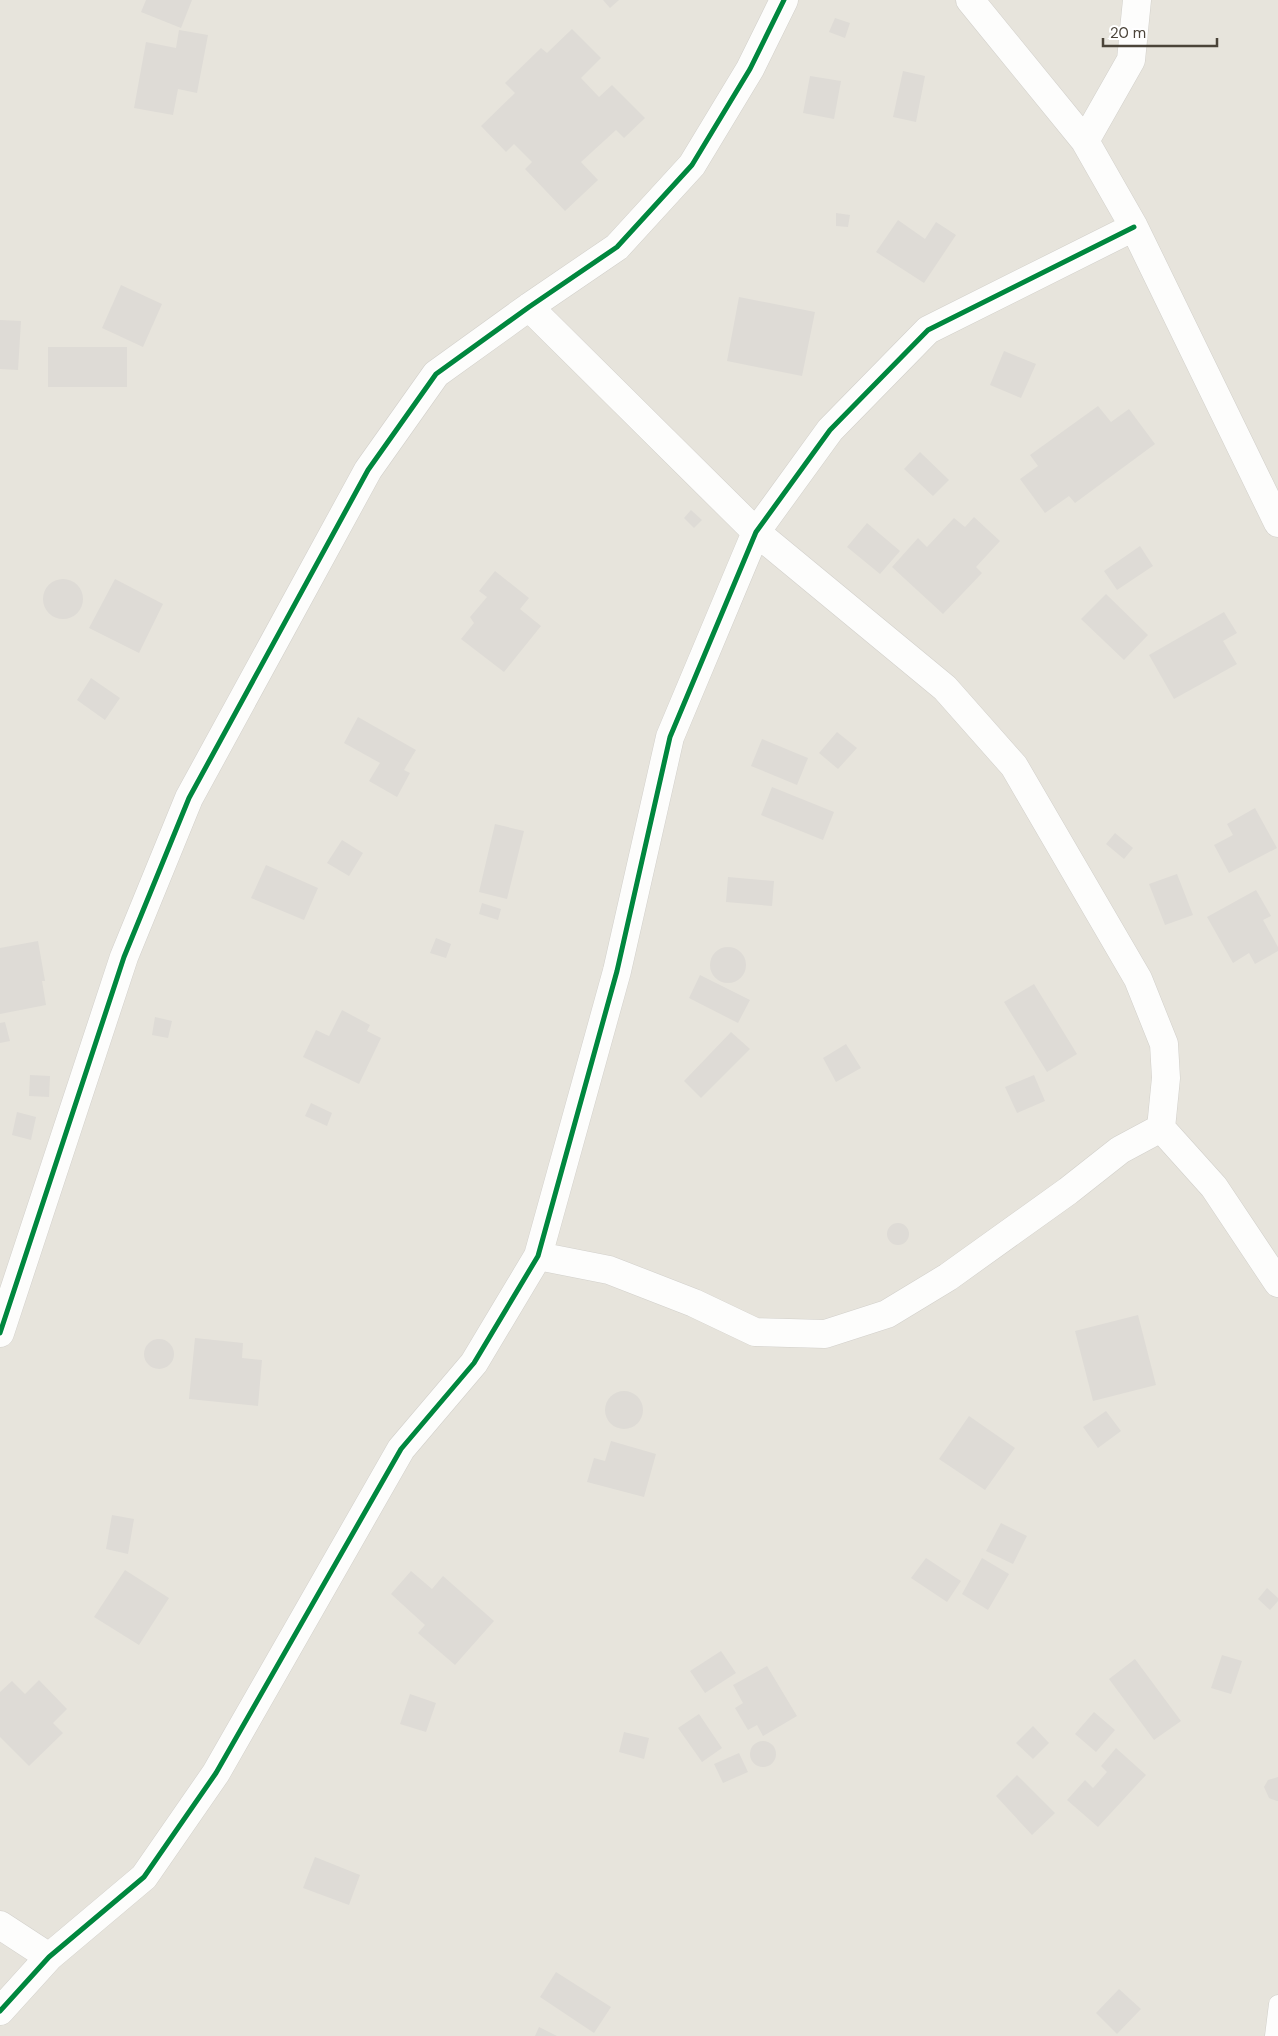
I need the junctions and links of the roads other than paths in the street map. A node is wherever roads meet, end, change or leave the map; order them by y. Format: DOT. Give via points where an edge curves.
graph roads {
  1 [pos="784,0"];
  2 [pos="970,0"];
  3 [pos="1137,0"];
  4 [pos="1085,141"];
  5 [pos="1134,227"];
  6 [pos="529,307"];
  7 [pos="1278,523"];
  8 [pos="756,532"];
  9 [pos="1161,1128"];
  10 [pos="538,1256"];
  11 [pos="1278,1283"];
  12 [pos="0,1333"];
  13 [pos="0,1924"];
  14 [pos="49,1957"];
  15 [pos="1278,2004"];
  16 [pos="0,2011"];
  17 [pos="1274,2036"];
  1 -- 6 [label="street" via="750,69 692,165 617,247"];
  2 -- 4 [label="street"];
  3 -- 4 [label="street" via="1131,60"];
  4 -- 5 [label="street"];
  5 -- 7 [label="street"];
  5 -- 8 [label="street" via="928,330 830,430"];
  6 -- 8 [label="street"];
  6 -- 12 [label="street" via="436,374 368,470 189,798 124,957"];
  8 -- 9 [label="street" via="945,688 1014,766 1138,978 1164,1044 1166,1078"];
  8 -- 10 [label="street" via="670,737 617,971"];
  9 -- 10 [label="street" via="1120,1150 948,1277 887,1314 825,1334 755,1332 694,1303 609,1270"];
  9 -- 11 [label="street" via="1214,1187"];
  10 -- 14 [label="street" via="474,1363 401,1449 216,1773 150,1869"];
  13 -- 14 [label="street"];
  14 -- 16 [label="street"];
  15 -- 17 [label="lane"];
}
